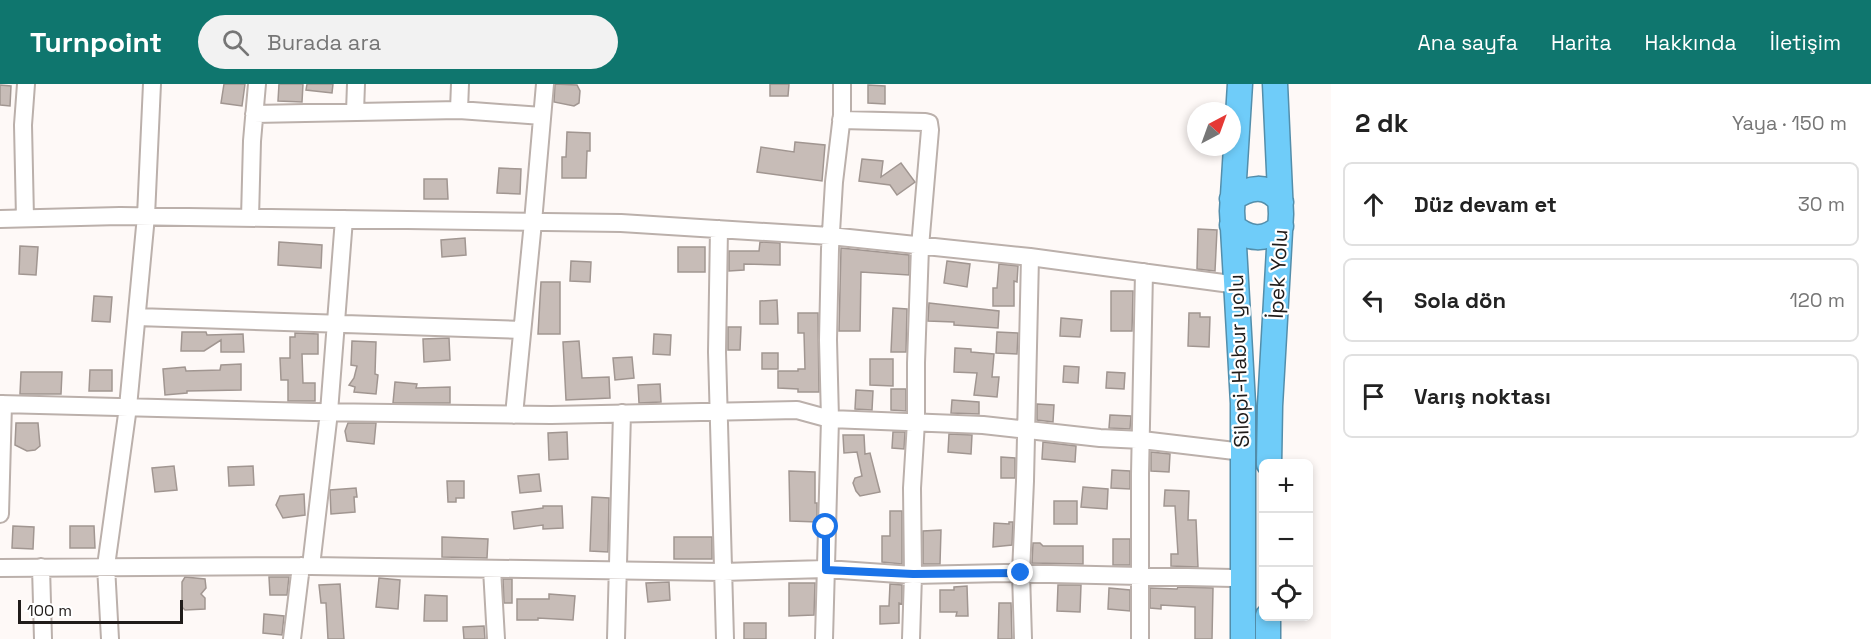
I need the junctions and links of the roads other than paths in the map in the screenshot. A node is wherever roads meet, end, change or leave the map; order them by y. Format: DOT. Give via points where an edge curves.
graph roads {
  1 [pos="26,84"];
  2 [pos="152,84"];
  3 [pos="257,84"];
  4 [pos="356,84"];
  5 [pos="460,84"];
  6 [pos="545,84"];
  7 [pos="842,84"];
  8 [pos="1240,84"];
  9 [pos="1275,84"];
  10 [pos="459,110"];
  11 [pos="355,112"];
  12 [pos="255,114"];
  13 [pos="542,116"];
  14 [pos="841,120"];
  15 [pos="1232,199"];
  16 [pos="1281,214"];
  17 [pos="146,216"];
  18 [pos="25,218"];
  19 [pos="250,218"];
  20 [pos="0,219"];
  21 [pos="344,219"];
  22 [pos="533,222"];
  23 [pos="1232,225"];
  24 [pos="719,229"];
  25 [pos="830,236"];
  26 [pos="920,246"];
  27 [pos="1030,257"];
  28 [pos="1144,272"];
  29 [pos="1238,285"];
  30 [pos="136,317"];
  31 [pos="336,323"];
  32 [pos="522,330"];
  33 [pos="2,404"];
  34 [pos="1270,406"];
  35 [pos="128,407"];
  36 [pos="718,411"];
  37 [pos="329,412"];
  38 [pos="622,413"];
  39 [pos="514,415"];
  40 [pos="830,418"];
  41 [pos="916,422"];
  42 [pos="1026,430"];
  43 [pos="1142,440"];
  44 [pos="1238,452"];
  45 [pos="1269,459"];
  46 [pos="1279,459"];
  47 [pos="0,514"];
  48 [pos="106,566"];
  49 [pos="306,566"];
  50 [pos="41,567"];
  51 [pos="0,568"];
  52 [pos="492,569"];
  53 [pos="826,570"];
  54 [pos="619,571"];
  55 [pos="723,572"];
  56 [pos="1021,573"];
  57 [pos="913,574"];
  58 [pos="1139,577"];
  59 [pos="1233,578"];
  60 [pos="1268,621"];
  61 [pos="1279,621"];
  62 [pos="43,639"];
  63 [pos="110,639"];
  64 [pos="292,639"];
  65 [pos="496,639"];
  66 [pos="616,639"];
  67 [pos="725,639"];
  68 [pos="824,639"];
  69 [pos="911,639"];
  70 [pos="1023,639"];
  71 [pos="1140,639"];
  72 [pos="1232,639"];
  73 [pos="1243,639"];
  74 [pos="1268,639"];
  75 [pos="1279,639"];
  1 -- 18 [label="street"];
  2 -- 17 [label="street"];
  3 -- 12 [label="street"];
  4 -- 11 [label="street"];
  5 -- 10 [label="street"];
  6 -- 13 [label="street"];
  7 -- 14 [label="street"];
  8 -- 15 [label="highway, Silopi-Habur yolu"];
  9 -- 16 [label="highway, İpek Yolu"];
  10 -- 11 [label="street"];
  10 -- 13 [label="street"];
  11 -- 12 [label="street"];
  12 -- 19 [label="street"];
  13 -- 22 [label="street"];
  14 -- 25 [label="street"];
  14 -- 26 [label="street" via="929,123"];
  15 -- 16 [label="highway" via="1248,189 1270,192"];
  15 -- 23 [label="highway, Silopi-Habur yolu"];
  16 -- 23 [label="highway" via="1270,235 1257,238"];
  16 -- 34 [label="highway, İpek Yolu"];
  17 -- 18 [label="street"];
  17 -- 19 [label="street"];
  17 -- 30 [label="street"];
  18 -- 20 [label="street"];
  19 -- 21 [label="street"];
  21 -- 22 [label="street"];
  21 -- 31 [label="street"];
  22 -- 24 [label="street"];
  22 -- 32 [label="street"];
  23 -- 29 [label="highway, Silopi-Habur yolu"];
  24 -- 25 [label="street"];
  24 -- 36 [label="street"];
  25 -- 26 [label="street"];
  25 -- 40 [label="street"];
  26 -- 27 [label="street"];
  26 -- 41 [label="street"];
  27 -- 28 [label="street"];
  27 -- 42 [label="street"];
  28 -- 29 [label="street"];
  28 -- 43 [label="street"];
  29 -- 44 [label="highway, Silopi-Habur yolu" via="1243,403"];
  30 -- 31 [label="street"];
  30 -- 35 [label="street"];
  31 -- 32 [label="street"];
  31 -- 37 [label="street"];
  32 -- 39 [label="street"];
  33 -- 35 [label="street"];
  33 -- 47 [label="street"];
  34 -- 45 [label="highway, İpek Yolu"];
  34 -- 46 [label="street" via="1278,431"];
  35 -- 37 [label="street"];
  35 -- 48 [label="street"];
  36 -- 38 [label="street"];
  36 -- 40 [label="street" via="797,410"];
  36 -- 55 [label="street"];
  37 -- 39 [label="street"];
  37 -- 49 [label="street"];
  38 -- 39 [label="street"];
  38 -- 54 [label="street"];
  40 -- 41 [label="street"];
  40 -- 53 [label="street"];
  41 -- 42 [label="street"];
  41 -- 57 [label="street"];
  42 -- 43 [label="street"];
  42 -- 56 [label="street"];
  43 -- 44 [label="street"];
  43 -- 58 [label="street"];
  44 -- 59 [label="street"];
  44 -- 73 [label="highway, Silopi-Habur yolu"];
  48 -- 49 [label="street"];
  48 -- 50 [label="street"];
  48 -- 63 [label="street"];
  49 -- 52 [label="street"];
  49 -- 64 [label="street"];
  50 -- 51 [label="street"];
  50 -- 62 [label="street"];
  52 -- 54 [label="street"];
  52 -- 65 [label="street"];
  53 -- 55 [label="street"];
  53 -- 57 [label="street"];
  53 -- 68 [label="street"];
  54 -- 55 [label="street"];
  54 -- 66 [label="street"];
  55 -- 67 [label="street"];
  56 -- 57 [label="street"];
  56 -- 58 [label="street"];
  56 -- 70 [label="street"];
  57 -- 69 [label="street"];
  58 -- 59 [label="street"];
  58 -- 71 [label="street"];
  59 -- 72 [label="street"];
  60 -- 74 [label="highway"];
  61 -- 75 [label="street"];
}
